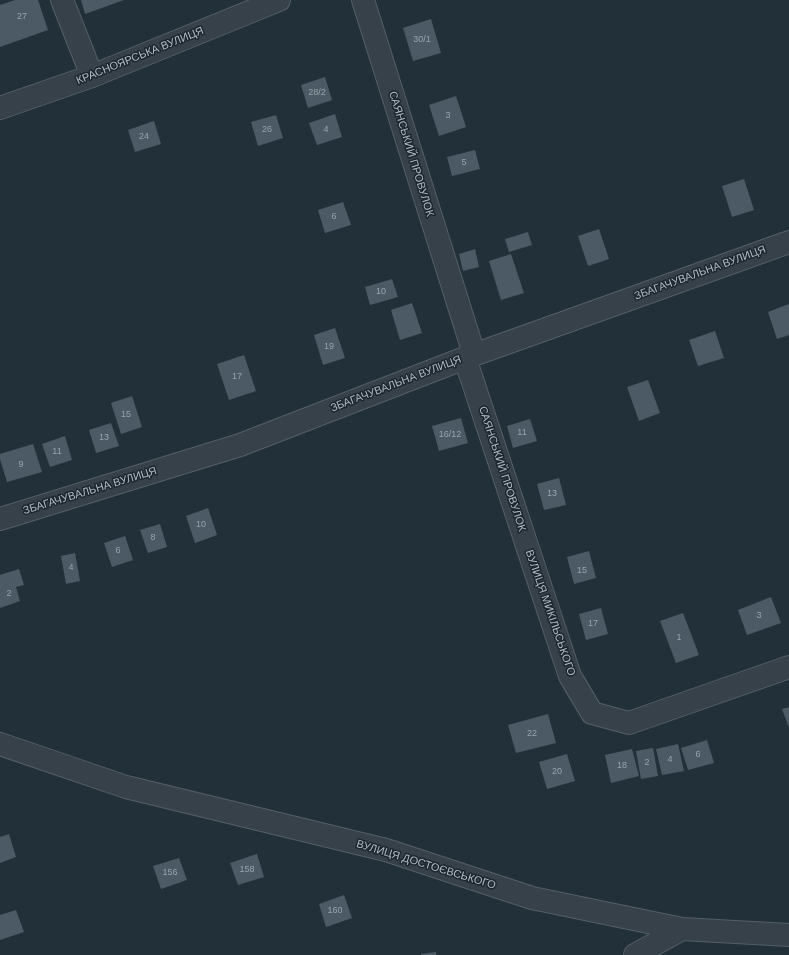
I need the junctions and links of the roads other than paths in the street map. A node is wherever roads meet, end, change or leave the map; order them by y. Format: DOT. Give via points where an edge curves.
graph roads {
  1 [pos="62,0"];
  2 [pos="279,0"];
  3 [pos="363,0"];
  4 [pos="92,76"];
  5 [pos="0,108"];
  6 [pos="789,242"];
  7 [pos="469,356"];
  8 [pos="0,519"];
  9 [pos="789,667"];
  10 [pos="0,744"];
  11 [pos="682,929"];
  12 [pos="789,935"];
  13 [pos="635,955"];
  1 -- 4 [label="street"];
  2 -- 4 [label="street, КРАСНОЯРСЬКА ВУЛИЦЯ"];
  3 -- 7 [label="street, САЯНСЬКИЙ ПРОВУЛОК"];
  4 -- 5 [label="street, КРАСНОЯРСЬКА ВУЛИЦЯ"];
  6 -- 7 [label="street, ЗБАГАЧУВАЛЬНА ВУЛИЦЯ"];
  7 -- 8 [label="street, ЗБАГАЧУВАЛЬНА ВУЛИЦЯ" via="240,446"];
  7 -- 9 [label="street, ВУЛИЦЯ МИКІЛЬСЬКОГО" via="570,676 592,713 629,723"];
  10 -- 11 [label="street, ВУЛИЦЯ ДОСТОЄВСЬКОГО" via="126,787 386,850 532,898"];
  11 -- 12 [label="street, ВУЛИЦЯ ДОСТОЄВСЬКОГО"];
  11 -- 13 [label="street"];
}
